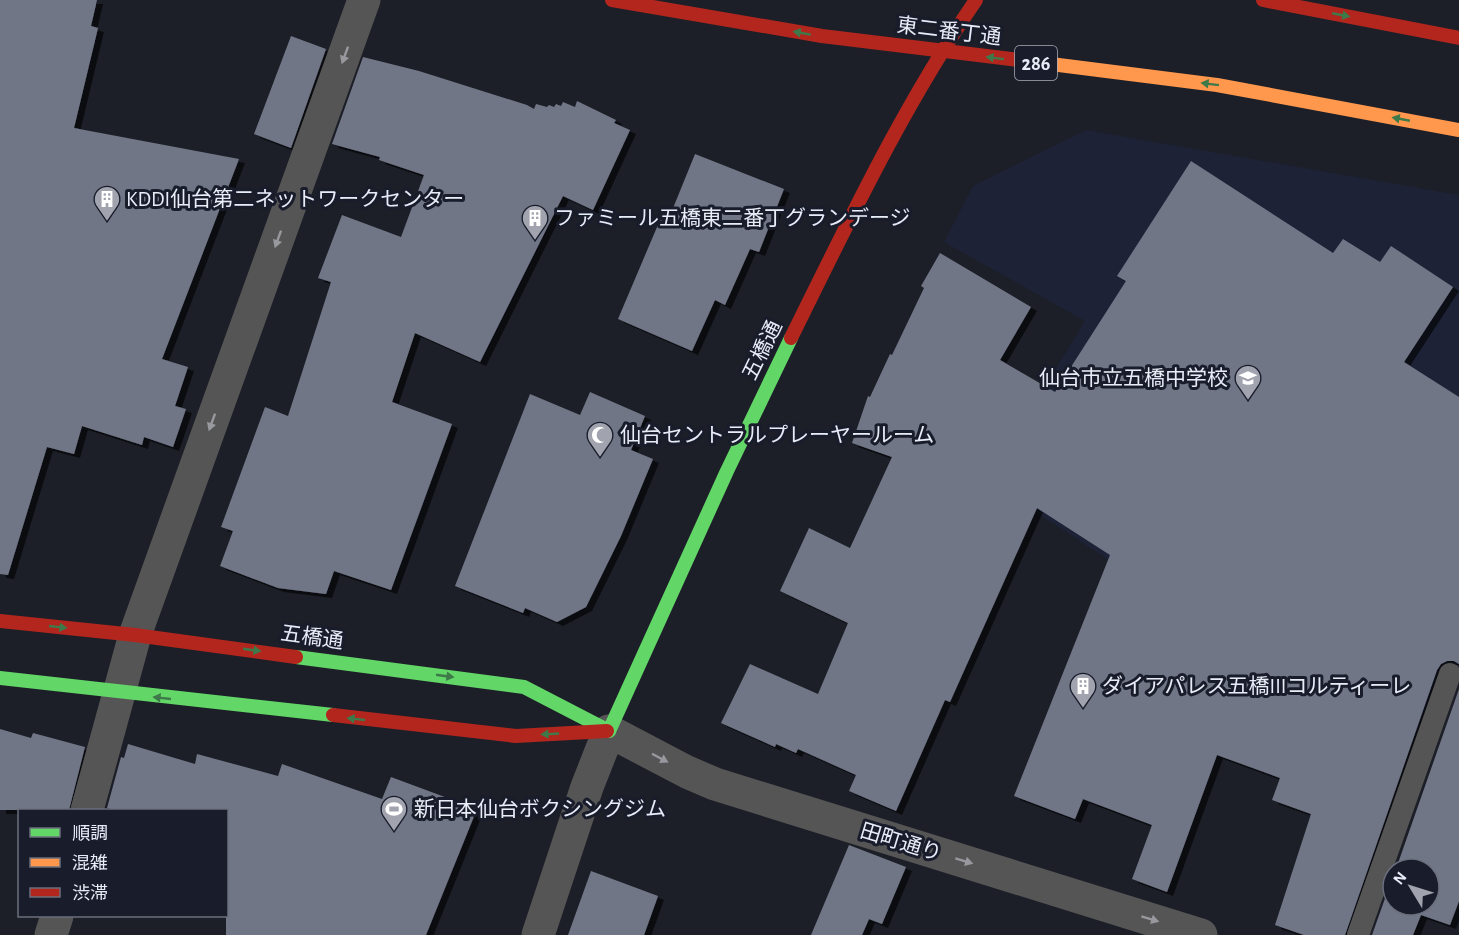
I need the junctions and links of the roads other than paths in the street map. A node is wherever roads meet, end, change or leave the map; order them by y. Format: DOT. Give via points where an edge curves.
graph roads {
  1 [pos="364,0"];
  2 [pos="612,0"];
  3 [pos="976,0"];
  4 [pos="1263,0"];
  5 [pos="1459,38"];
  6 [pos="941,51"];
  7 [pos="1459,130"];
  8 [pos="0,621"];
  9 [pos="135,635"];
  10 [pos="1450,674"];
  11 [pos="0,678"];
  12 [pos="119,693"];
  13 [pos="609,731"];
  14 [pos="87,809"];
  15 [pos="56,917"];
  16 [pos="51,935"];
  17 [pos="538,935"];
  18 [pos="1201,935"];
  19 [pos="1359,935"];
  1 -- 9 [label="street, one-way"];
  6 -- 2 [label="main road, 東二番丁通 / 286, one-way" via="822,36"];
  3 -- 6 [label="main road, 五橋通"];
  4 -- 5 [label="main road, one-way"];
  7 -- 6 [label="main road, 東二番丁通 / 286, one-way" via="1217,85"];
  6 -- 13 [label="main road, 五橋通" via="865,187 727,471"];
  8 -- 9 [label="main road, 五橋通, one-way"];
  9 -- 12 [label="street"];
  9 -- 13 [label="main road, 五橋通, one-way" via="524,687"];
  10 -- 19 [label="lane"];
  11 -- 12 [label="main road"];
  13 -- 12 [label="main road, one-way" via="516,736"];
  12 -- 14 [label="street"];
  13 -- 17 [label="street"];
  13 -- 18 [label="street, 田町通り, one-way" via="715,784"];
  15 -- 16 [label="street"];
}
